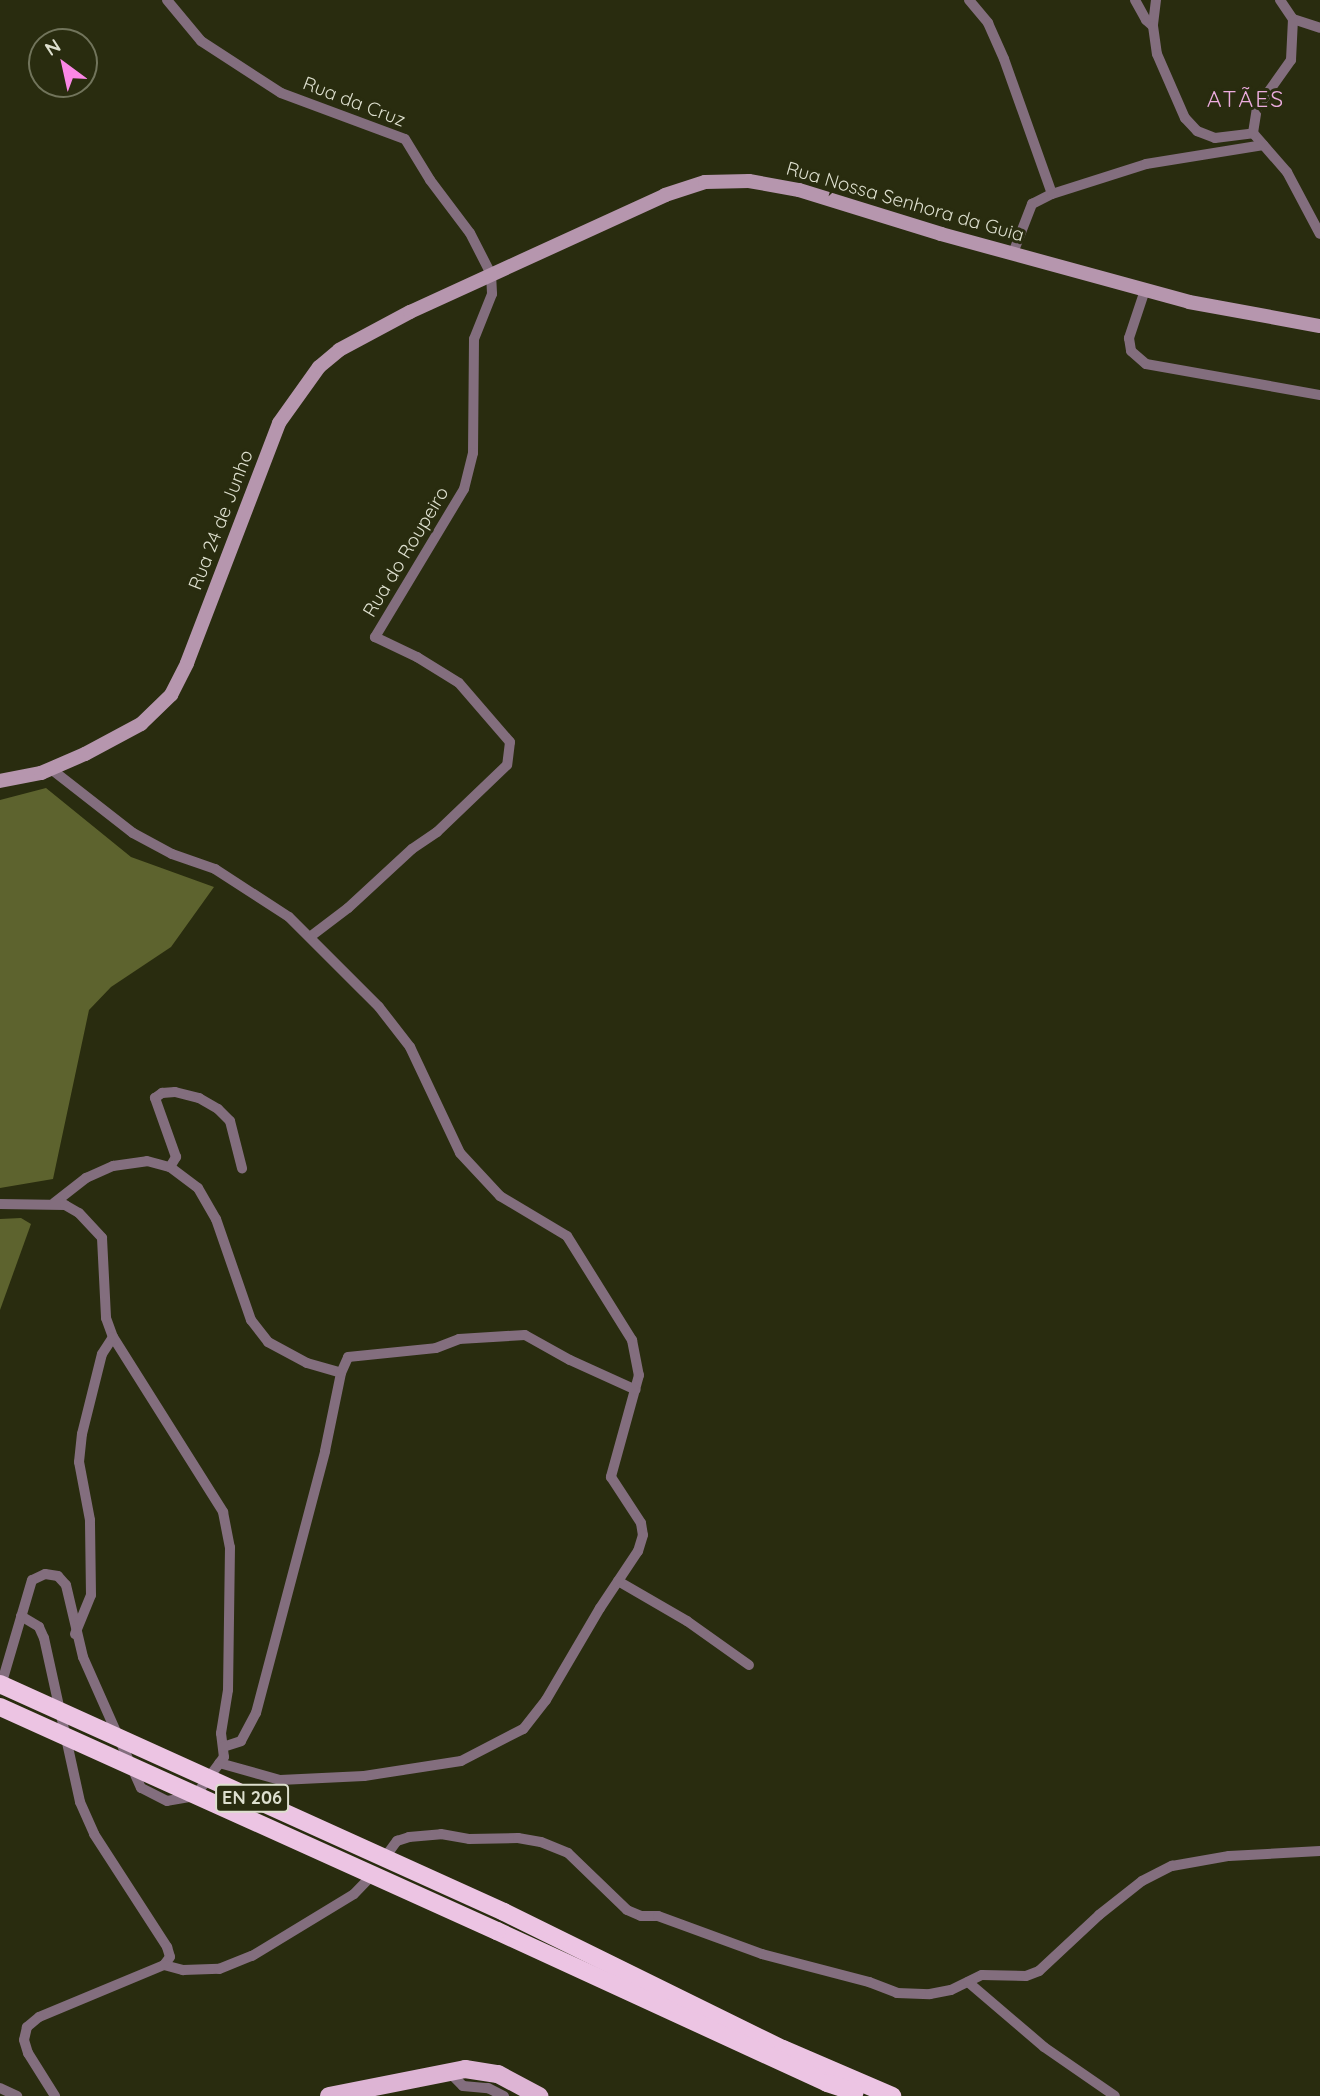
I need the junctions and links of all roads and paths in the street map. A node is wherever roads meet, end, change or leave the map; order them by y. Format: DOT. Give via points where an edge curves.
graph roads {
  1 [pos="167,0"];
  2 [pos="969,0"];
  3 [pos="1135,0"];
  4 [pos="1156,0"];
  5 [pos="1280,0"];
  6 [pos="1293,19"];
  7 [pos="1153,26"];
  8 [pos="1320,28"];
  9 [pos="1253,132"];
  10 [pos="1263,145"];
  11 [pos="1052,194"];
  12 [pos="1320,204"];
  13 [pos="1309,211"];
  14 [pos="1320,234"];
  15 [pos="1013,253"];
  16 [pos="491,274"];
  17 [pos="1144,290"];
  18 [pos="1320,326"];
  19 [pos="1320,395"];
  20 [pos="51,769"];
  21 [pos="0,781"];
  22 [pos="310,937"];
  23 [pos="170,1167"];
  24 [pos="242,1168"];
  25 [pos="54,1203"];
  26 [pos="0,1204"];
  27 [pos="113,1337"];
  28 [pos="341,1373"];
  29 [pos="636,1390"];
  30 [pos="618,1581"];
  31 [pos="21,1616"];
  32 [pos="75,1634"];
  33 [pos="749,1665"];
  34 [pos="0,1684"];
  35 [pos="0,1689"];
  36 [pos="0,1707"];
  37 [pos="223,1747"];
  38 [pos="219,1763"];
  39 [pos="1320,1851"];
  40 [pos="164,1965"];
  41 [pos="968,1982"];
  42 [pos="448,2071"];
  43 [pos="0,2088"];
  44 [pos="17,2096"];
  45 [pos="55,2096"];
  46 [pos="329,2096"];
  47 [pos="504,2096"];
  48 [pos="539,2096"];
  49 [pos="866,2096"];
  50 [pos="892,2096"];
  51 [pos="1115,2096"];
  1 -- 16 [label="street, Rua da Cruz" via="201,41 281,93 405,139 470,233"];
  2 -- 11 [label="street" via="988,23 1004,59"];
  3 -- 7 [label="street"];
  4 -- 7 [label="street"];
  5 -- 6 [label="street"];
  6 -- 8 [label="street"];
  6 -- 9 [label="street" via="1291,60 1257,108"];
  7 -- 9 [label="street" via="1157,54 1185,118 1197,131 1215,138"];
  9 -- 10 [label="street"];
  10 -- 11 [label="street" via="1146,164"];
  10 -- 13 [label="street" via="1287,172"];
  11 -- 15 [label="street" via="1032,204"];
  12 -- 13 [label="street"];
  13 -- 14 [label="street"];
  15 -- 16 [label="main road, Rua Nossa Senhora da Guia" via="799,190 749,181 705,182 653,200"];
  15 -- 17 [label="main road, Rua Nossa Senhora da Guia"];
  16 -- 20 [label="main road, Rua 24 de Junho" via="364,335 319,367 279,423 172,695 141,724"];
  16 -- 22 [label="street, Rua do Roupeiro" via="492,294 474,339 474,453 464,489 375,637 459,683 510,741 507,765 437,832"];
  17 -- 18 [label="main road, Rua Nossa Senhora da Guia"];
  17 -- 19 [label="street" via="1129,338 1131,351 1146,364"];
  20 -- 21 [label="main road, Rua 24 de Junho"];
  20 -- 22 [label="street" via="133,833 172,854 215,869 289,916"];
  22 -- 29 [label="street" via="379,1007 410,1046 460,1153 500,1196 567,1236 632,1340 639,1375"];
  23 -- 24 [label="street" via="176,1157 155,1098 175,1092 199,1098 230,1121"];
  23 -- 25 [label="street" via="148,1161 113,1166 86,1178"];
  23 -- 28 [label="street" via="198,1188 216,1219 251,1320 268,1342 307,1363"];
  25 -- 26 [label="street"];
  25 -- 27 [label="street" via="79,1213 102,1238 106,1318"];
  27 -- 32 [label="street" via="102,1354 82,1434 79,1462 90,1520 90,1595"];
  27 -- 37 [label="street" via="213,1492 229,1529"];
  28 -- 29 [label="street" via="348,1357 436,1348 459,1339 525,1335"];
  28 -- 37 [label="street" via="256,1713 241,1741"];
  29 -- 30 [label="street" via="611,1477 637,1514 643,1535"];
  30 -- 33 [label="street"];
  30 -- 38 [label="street" via="546,1700 523,1729 461,1761 364,1776 280,1780"];
  31 -- 32 [label="street" via="32,1580 45,1574 58,1576 66,1585"];
  31 -- 35 [label="street"];
  31 -- 40 [label="street" via="39,1627 44,1638 80,1802 94,1834 167,1947 170,1957"];
  32 -- 38 [label="street" via="141,1788 167,1801 195,1796"];
  34 -- 50 [label="highway, EN 206, bridge" via="504,1912 783,2049"];
  36 -- 49 [label="highway, EN 206, bridge" via="827,2083"];
  37 -- 38 [label="street"];
  39 -- 41 [label="street" via="1229,1856 1172,1866 1142,1881 1039,1971 1026,1976 982,1975"];
  40 -- 41 [label="street" via="183,1970 219,1969 252,1956 354,1894 397,1841 441,1834 541,1842 568,1853 627,1910 897,1993 930,1994"];
  40 -- 45 [label="street" via="39,2017 27,2027 28,2053"];
  41 -- 51 [label="street" via="1044,2047"];
  42 -- 46 [label="main road"];
  42 -- 47 [label="street" via="463,2086 488,2088"];
  42 -- 48 [label="main road" via="498,2074"];
  43 -- 44 [label="street"];
}
